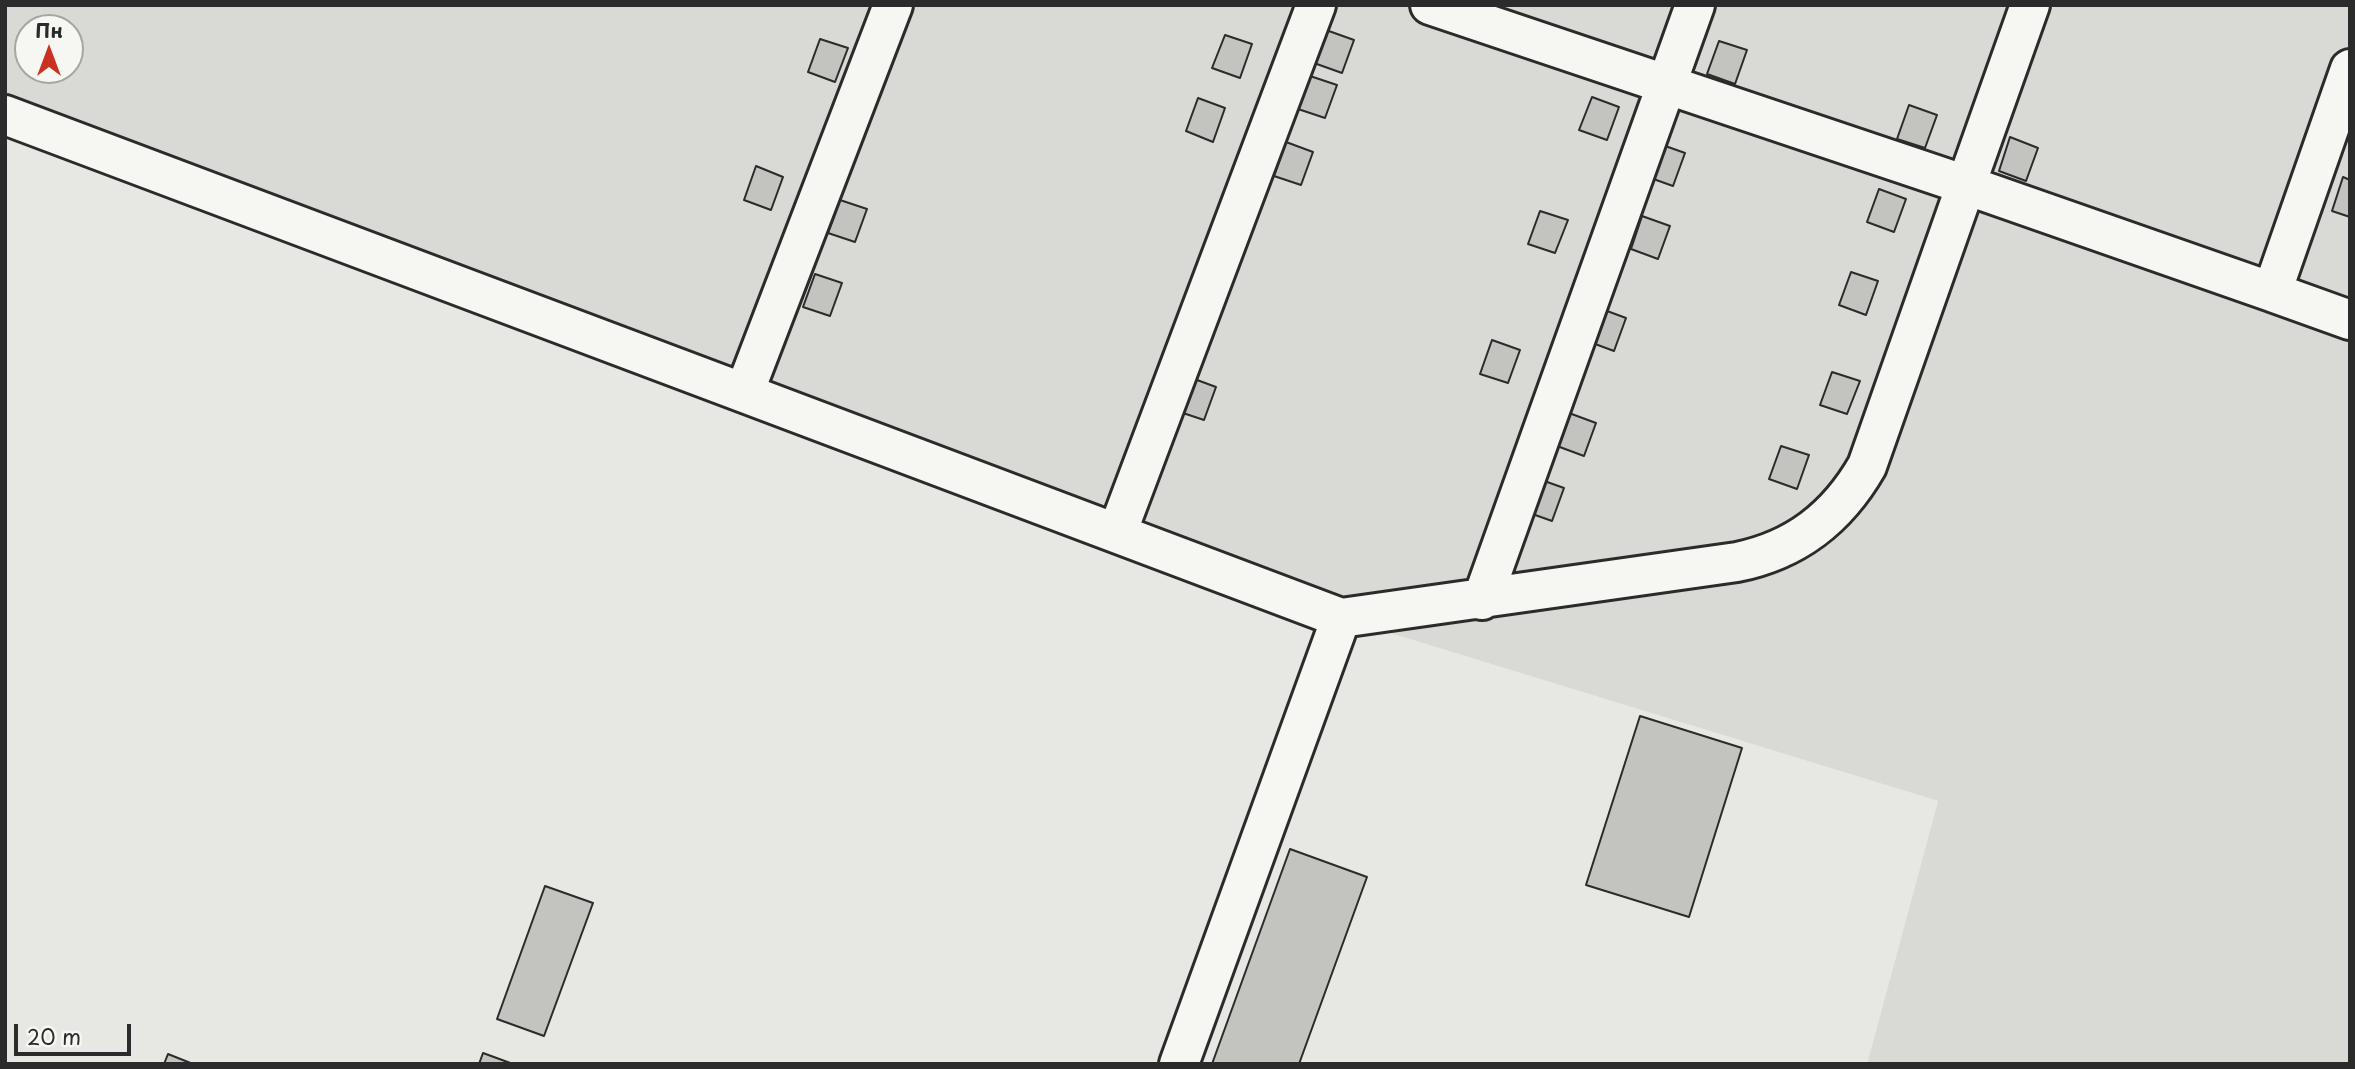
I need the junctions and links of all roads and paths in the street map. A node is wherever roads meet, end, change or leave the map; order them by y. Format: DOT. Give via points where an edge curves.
graph roads {
  1 [pos="893,5"];
  2 [pos="1316,5"];
  3 [pos="1430,5"];
  4 [pos="1695,5"];
  5 [pos="2029,5"];
  6 [pos="2350,69"];
  7 [pos="1667,85"];
  8 [pos="5,115"];
  9 [pos="1966,185"];
  10 [pos="2272,292"];
  11 [pos="2350,320"];
  12 [pos="744,393"];
  13 [pos="1116,533"];
  14 [pos="1482,600"];
  15 [pos="1341,618"];
  16 [pos="1179,1064"];
  1 -- 12 [label="street"];
  2 -- 13 [label="street"];
  3 -- 7 [label="street"];
  4 -- 7 [label="street"];
  5 -- 9 [label="street"];
  6 -- 10 [label="street"];
  7 -- 9 [label="street"];
  7 -- 14 [label="street"];
  8 -- 12 [label="street"];
  9 -- 10 [label="street"];
  9 -- 14 [label="street" via="1867,466 1854,488 1816,529 1792,545 1737,562"];
  10 -- 11 [label="street"];
  12 -- 13 [label="street"];
  13 -- 15 [label="street"];
  14 -- 15 [label="street"];
  15 -- 16 [label="street"];
}
